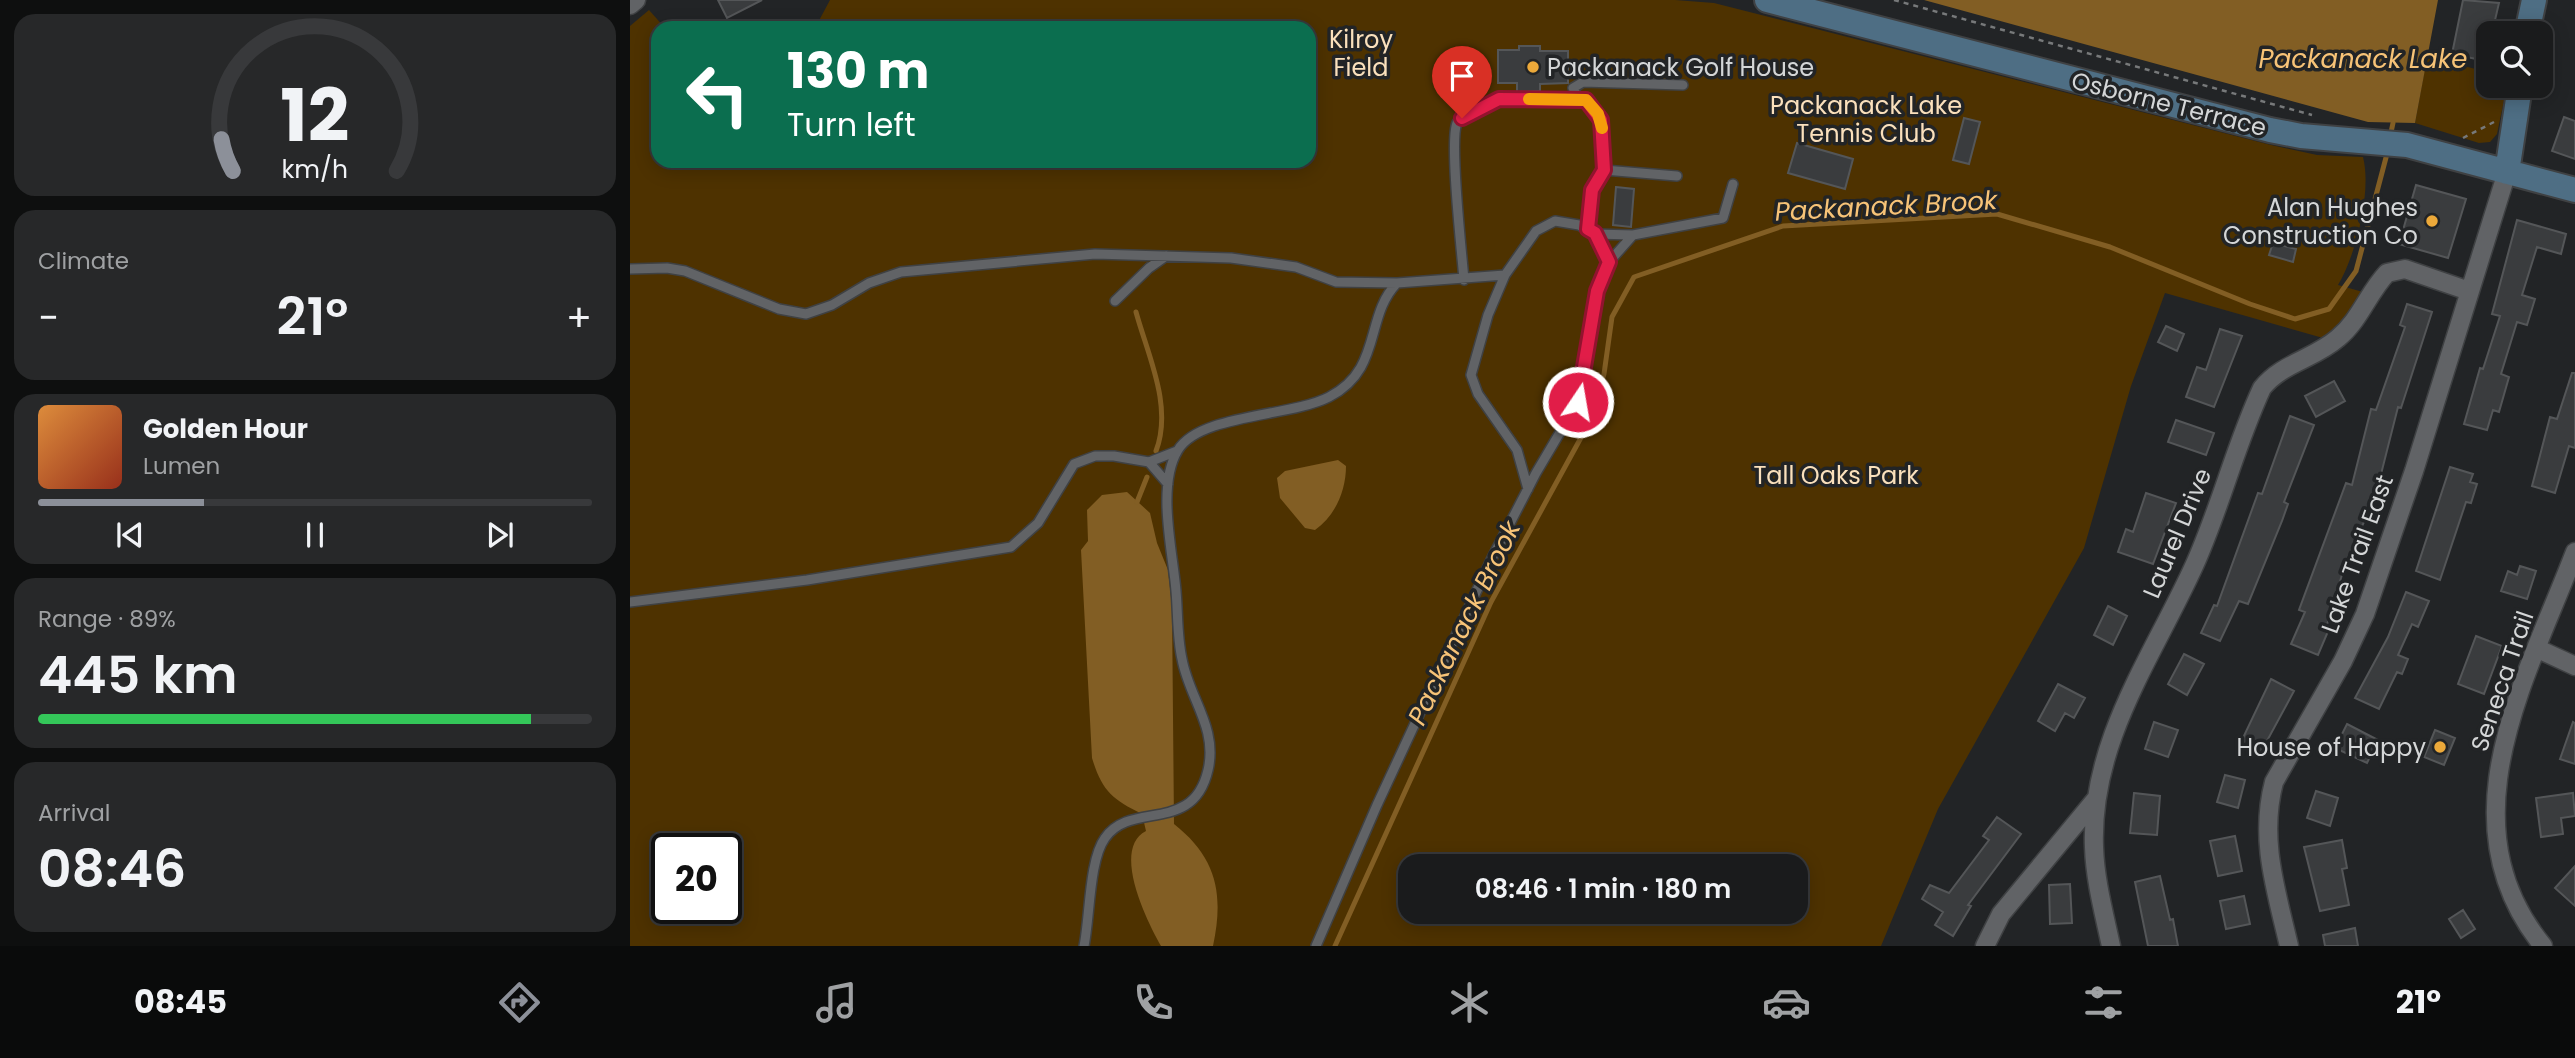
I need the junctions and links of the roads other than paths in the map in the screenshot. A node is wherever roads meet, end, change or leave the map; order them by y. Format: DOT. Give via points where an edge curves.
graph roads {
  1 [pos="636,0"];
  2 [pos="1767,0"];
  3 [pos="2534,0"];
  4 [pos="630,5"];
  5 [pos="2530,21"];
  6 [pos="1683,85"];
  7 [pos="2518,98"];
  8 [pos="1579,100"];
  9 [pos="1604,170"];
  10 [pos="2507,172"];
  11 [pos="1677,176"];
  12 [pos="1733,184"];
  13 [pos="2575,190"];
  14 [pos="1591,231"];
  15 [pos="1633,235"];
  16 [pos="1168,256"];
  17 [pos="1609,262"];
  18 [pos="630,269"];
  19 [pos="1505,275"];
  20 [pos="1464,280"];
  21 [pos="1397,283"];
  22 [pos="2469,291"];
  23 [pos="1115,301"];
  24 [pos="1177,451"];
  25 [pos="1149,462"];
  26 [pos="1168,484"];
  27 [pos="1528,489"];
  28 [pos="2575,552"];
  29 [pos="630,602"];
  30 [pos="2538,649"];
  31 [pos="2575,666"];
  32 [pos="2096,799"];
  33 [pos="1084,946"];
  34 [pos="1316,946"];
  35 [pos="1985,946"];
  36 [pos="2111,946"];
  37 [pos="2289,946"];
  38 [pos="2543,946"];
  1 -- 4 [label="street"];
  2 -- 10 [label="street, Osborne Terrace" via="2270,130 2430,150"];
  3 -- 5 [label="street"];
  6 -- 8 [label="lane" via="1583,82 1573,88"];
  7 -- 10 [label="street"];
  8 -- 9 [label="lane" via="1591,104 1601,120"];
  8 -- 20 [label="lane" via="1499,99 1458,121 1457,199"];
  9 -- 11 [label="lane"];
  9 -- 14 [label="lane" via="1592,190"];
  10 -- 13 [label="street, Osborne Terrace"];
  10 -- 22 [label="street, Lake Trail East"];
  12 -- 15 [label="lane" via="1720,220"];
  14 -- 15 [label="lane"];
  14 -- 17 [label="lane"];
  14 -- 19 [label="lane" via="1562,221 1544,226"];
  15 -- 17 [label="lane"];
  16 -- 18 [label="lane" via="1085,255 901,272 806,314 779,309 685,271"];
  16 -- 21 [label="lane" via="1296,267 1336,282"];
  16 -- 23 [label="lane"];
  17 -- 27 [label="lane" via="1597,291 1578,402"];
  19 -- 20 [label="lane"];
  19 -- 27 [label="lane" via="1471,375 1472,384 1517,450"];
  20 -- 21 [label="lane"];
  21 -- 24 [label="lane" via="1384,299 1361,368 1341,390 1315,403 1212,426"];
  22 -- 32 [label="street, Laurel Drive" via="2405,269 2387,273 2355,322 2337,339 2282,369 2262,388 2195,564 2119,716 2104,757"];
  22 -- 37 [label="street, Lake Trail East" via="2365,614 2343,662 2274,782 2267,814 2267,848"];
  24 -- 25 [label="lane"];
  24 -- 26 [label="lane"];
  25 -- 26 [label="lane"];
  25 -- 29 [label="lane" via="1103,456 1074,464 1038,523 1011,547 807,580"];
  26 -- 33 [label="lane" via="1168,538 1182,660 1205,716 1210,755 1196,796 1175,813 1112,830 1099,849"];
  27 -- 34 [label="lane" via="1377,805"];
  28 -- 30 [label="street, Seneca Trail"];
  30 -- 31 [label="street"];
  30 -- 38 [label="street, Seneca Trail" via="2504,739 2494,796 2503,873 2519,912"];
  32 -- 35 [label="street" via="2001,914"];
  32 -- 36 [label="street, Laurel Drive" via="2096,878"];
}
